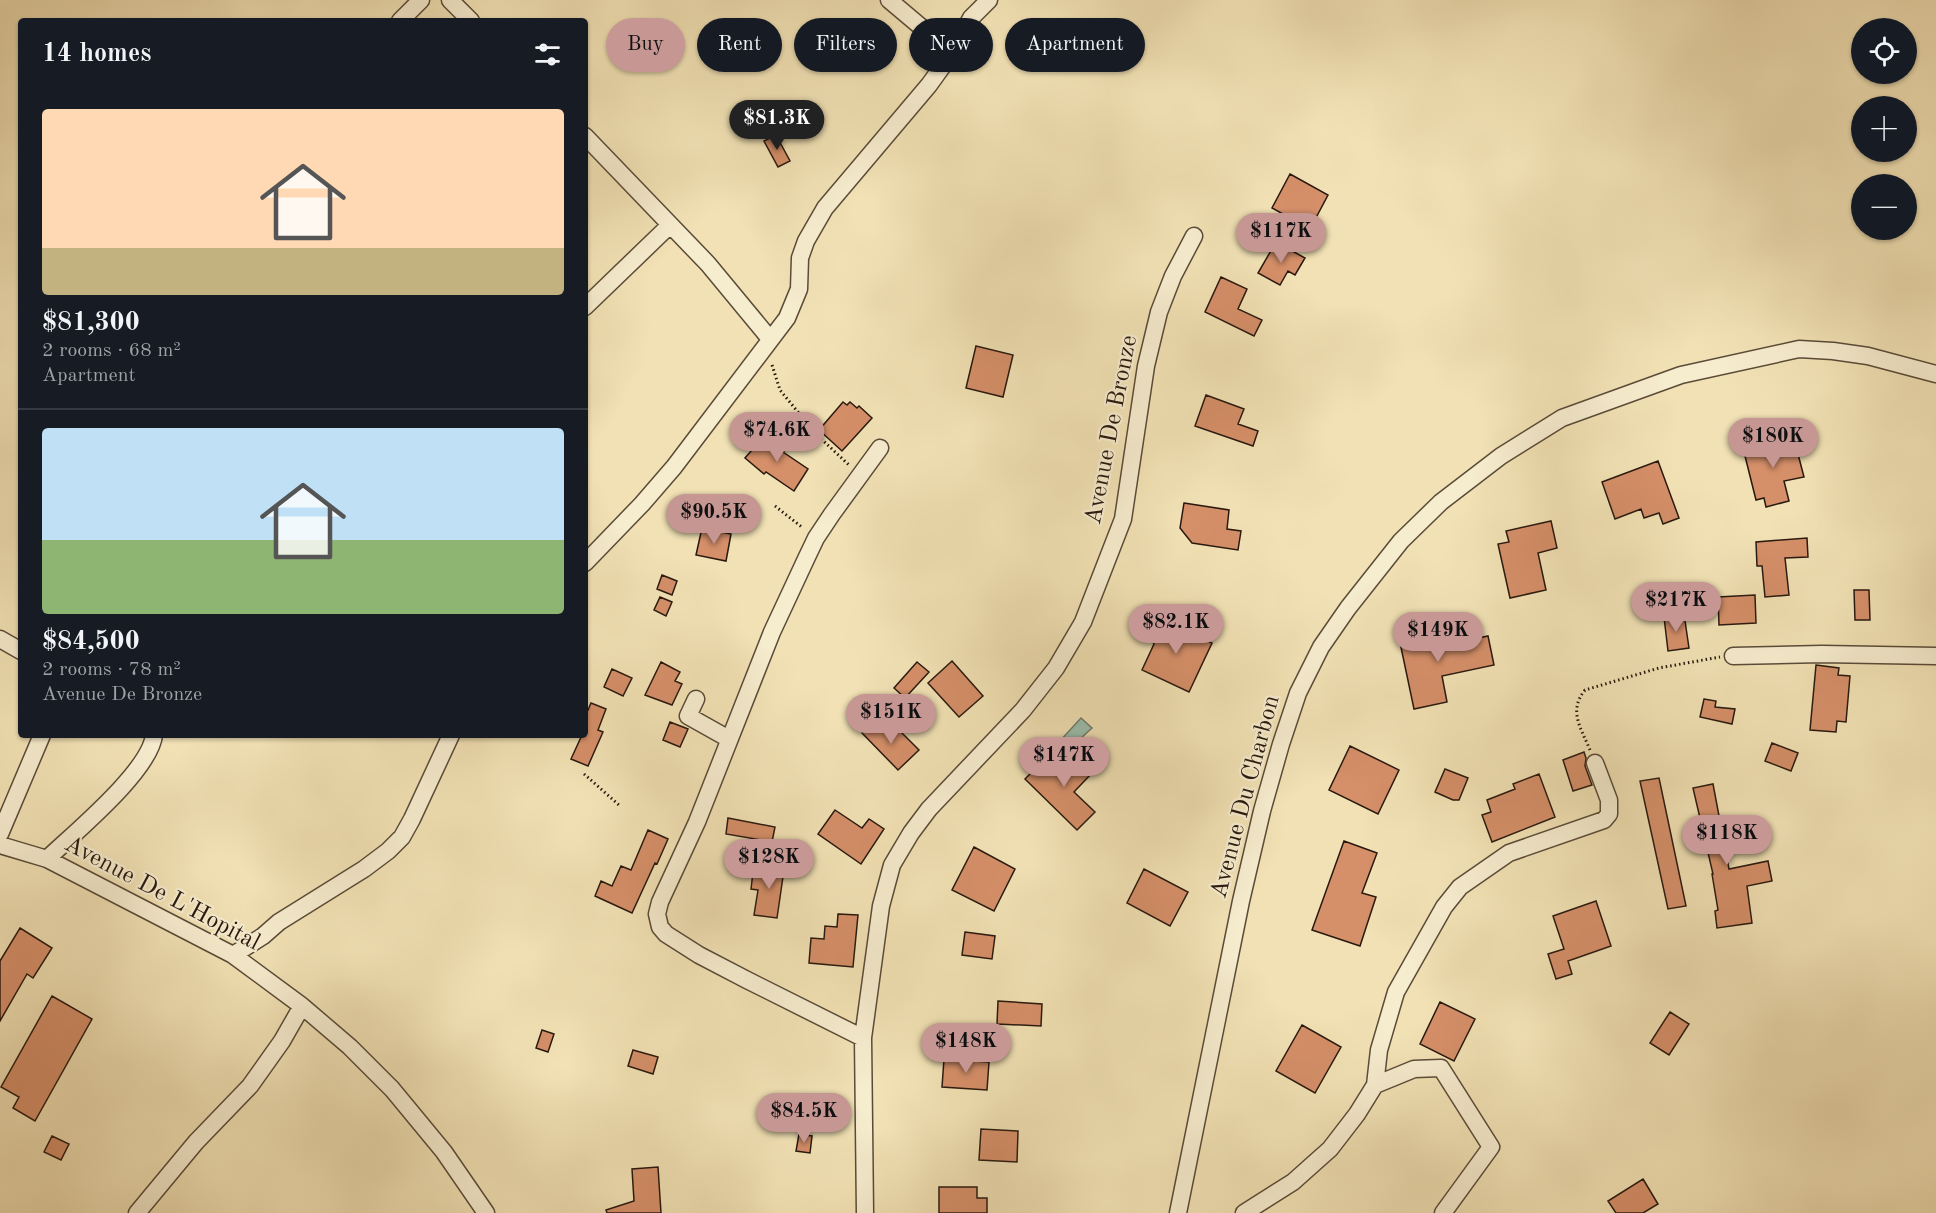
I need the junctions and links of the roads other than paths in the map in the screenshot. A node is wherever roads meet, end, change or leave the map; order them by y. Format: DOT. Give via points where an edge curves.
graph roads {
  1 [pos="421,0"];
  2 [pos="450,0"];
  3 [pos="889,0"];
  4 [pos="989,0"];
  5 [pos="403,18"];
  6 [pos="468,18"];
  7 [pos="910,18"];
  8 [pos="971,18"];
  9 [pos="938,72"];
  10 [pos="588,139"];
  11 [pos="670,225"];
  12 [pos="1194,236"];
  13 [pos="588,304"];
  14 [pos="770,339"];
  15 [pos="1936,374"];
  16 [pos="880,448"];
  17 [pos="588,560"];
  18 [pos="0,639"];
  19 [pos="18,649"];
  20 [pos="1733,656"];
  21 [pos="1936,656"];
  22 [pos="696,699"];
  23 [pos="41,738"];
  24 [pos="153,738"];
  25 [pos="450,738"];
  26 [pos="729,739"];
  27 [pos="1595,764"];
  28 [pos="0,834"];
  29 [pos="0,845"];
  30 [pos="46,859"];
  31 [pos="233,955"];
  32 [pos="302,1006"];
  33 [pos="863,1038"];
  34 [pos="1375,1085"];
  35 [pos="137,1213"];
  36 [pos="486,1213"];
  37 [pos="865,1213"];
  38 [pos="1178,1213"];
  39 [pos="1244,1213"];
  40 [pos="1443,1213"];
  1 -- 5 [label="street"];
  2 -- 6 [label="street"];
  3 -- 7 [label="street"];
  4 -- 8 [label="street"];
  9 -- 14 [label="street" via="825,208 800,258 795,302"];
  10 -- 11 [label="street"];
  11 -- 13 [label="street"];
  11 -- 14 [label="street"];
  12 -- 33 [label="street, Avenue De Bronze" via="1159,312 1146,366 1123,519 1101,581 1056,668 1023,710 929,809 892,865 881,906"];
  14 -- 17 [label="street" via="674,467"];
  15 -- 38 [label="street, Avenue Du Charbon" via="1868,356 1799,350 1681,375 1562,418 1501,456 1441,502 1401,541 1321,647 1298,693 1281,744 1241,901"];
  16 -- 26 [label="street" via="816,538 772,632"];
  18 -- 19 [label="street"];
  20 -- 21 [label="street"];
  22 -- 26 [label="street" via="688,716"];
  23 -- 28 [label="street"];
  24 -- 30 [label="street" via="147,756 123,786"];
  25 -- 31 [label="street" via="402,837 364,869"];
  26 -- 33 [label="street" via="660,902 660,927 718,965"];
  27 -- 34 [label="street" via="1610,806 1604,820 1509,853 1460,887 1444,907 1395,992 1379,1050"];
  29 -- 30 [label="street, Avenue De L'Hopital"];
  30 -- 31 [label="street, Avenue De L'Hopital"];
  31 -- 32 [label="street, Avenue De L'Hopital"];
  32 -- 35 [label="street" via="250,1086 196,1142"];
  32 -- 36 [label="street, Avenue De L'Hopital" via="392,1089 444,1152"];
  33 -- 37 [label="street, Avenue De Bronze"];
  34 -- 39 [label="street" via="1330,1149 1293,1182"];
  34 -- 40 [label="street" via="1414,1069 1441,1068 1491,1147"];
}
